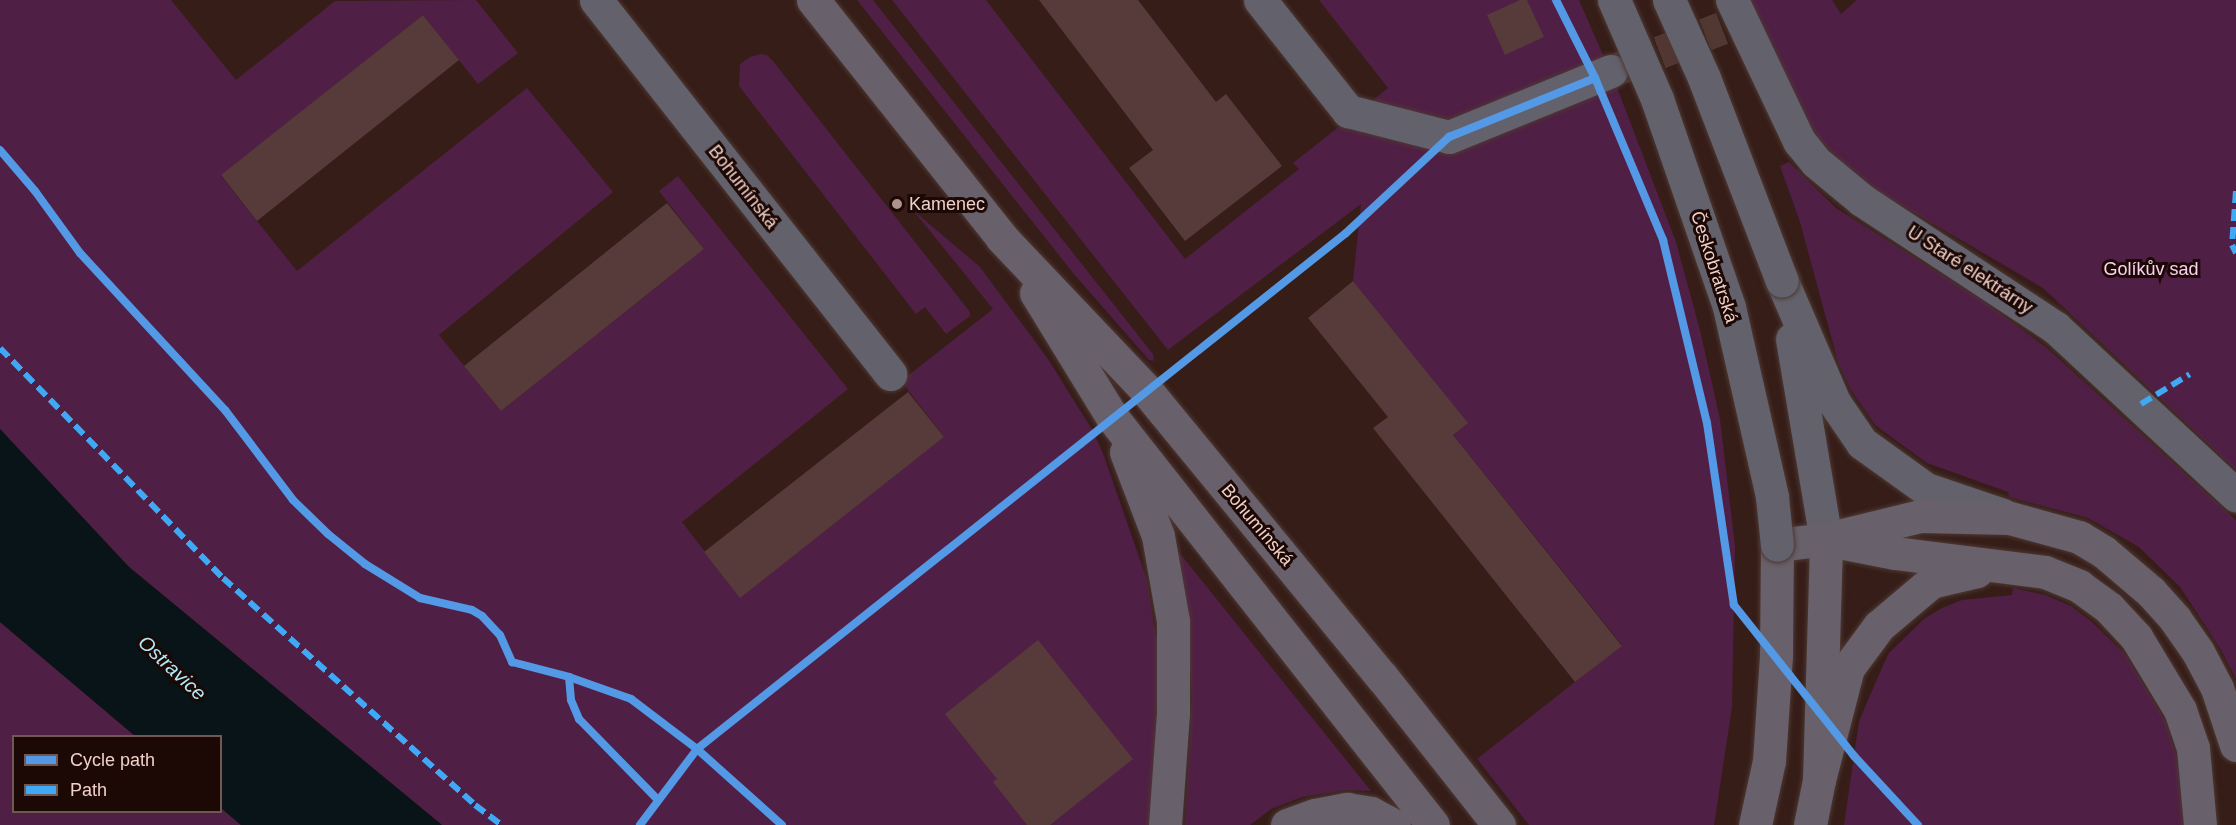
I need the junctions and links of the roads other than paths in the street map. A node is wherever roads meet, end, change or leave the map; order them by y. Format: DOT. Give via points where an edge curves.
graph roads {
  1 [pos="596,0"];
  2 [pos="813,0"];
  3 [pos="1260,0"];
  4 [pos="1614,0"];
  5 [pos="1669,0"];
  6 [pos="1732,16"];
  7 [pos="1611,71"];
  8 [pos="1002,238"];
  9 [pos="1782,281"];
  10 [pos="890,374"];
  11 [pos="1112,417"];
  12 [pos="2236,495"];
  13 [pos="2010,518"];
  14 [pos="1826,539"];
  15 [pos="1777,545"];
  16 [pos="2005,566"];
  17 [pos="2236,745"];
  18 [pos="1819,780"];
  19 [pos="1165,825"];
  20 [pos="1287,825"];
  21 [pos="1394,825"];
  22 [pos="1432,825"];
  23 [pos="1499,825"];
  24 [pos="1755,825"];
  25 [pos="1810,825"];
  26 [pos="2200,825"];
  1 -- 10 [label="street, Bohumínská"];
  2 -- 8 [label="main road, Bohumínská"];
  3 -- 7 [label="street" via="1348,111 1449,137"];
  4 -- 15 [label="street, Českobratrská, bridge" via="1657,99 1729,307 1772,497"];
  5 -- 9 [label="street, bridge" via="1704,78"];
  6 -- 12 [label="street, U Staré elektrárny" via="1799,141 1816,162 1862,200 2056,328"];
  8 -- 11 [label="main road, Bohumínská"];
  8 -- 23 [label="main road, Bohumínská" via="1146,390"];
  9 -- 13 [label="street" via="1834,402 1862,443 1926,489"];
  9 -- 14 [label="street"];
  11 -- 19 [label="main road" via="1149,510 1169,589 1174,661"];
  11 -- 22 [label="main road, Bohumínská"];
  13 -- 14 [label="main road" via="1920,516"];
  13 -- 17 [label="main road" via="2079,537 2126,569 2175,619 2198,652 2217,688"];
  14 -- 15 [label="main road"];
  14 -- 16 [label="main road" via="1895,553"];
  14 -- 18 [label="main road"];
  15 -- 24 [label="main road, Českobratrská" via="1776,656 1769,761"];
  16 -- 18 [label="main road" via="1931,582 1879,626 1848,668"];
  16 -- 26 [label="main road" via="2045,572 2079,586 2109,608 2136,637 2180,710 2193,748"];
  18 -- 25 [label="main road"];
  20 -- 21 [label="main road" via="1347,809 1371,813"];
}
